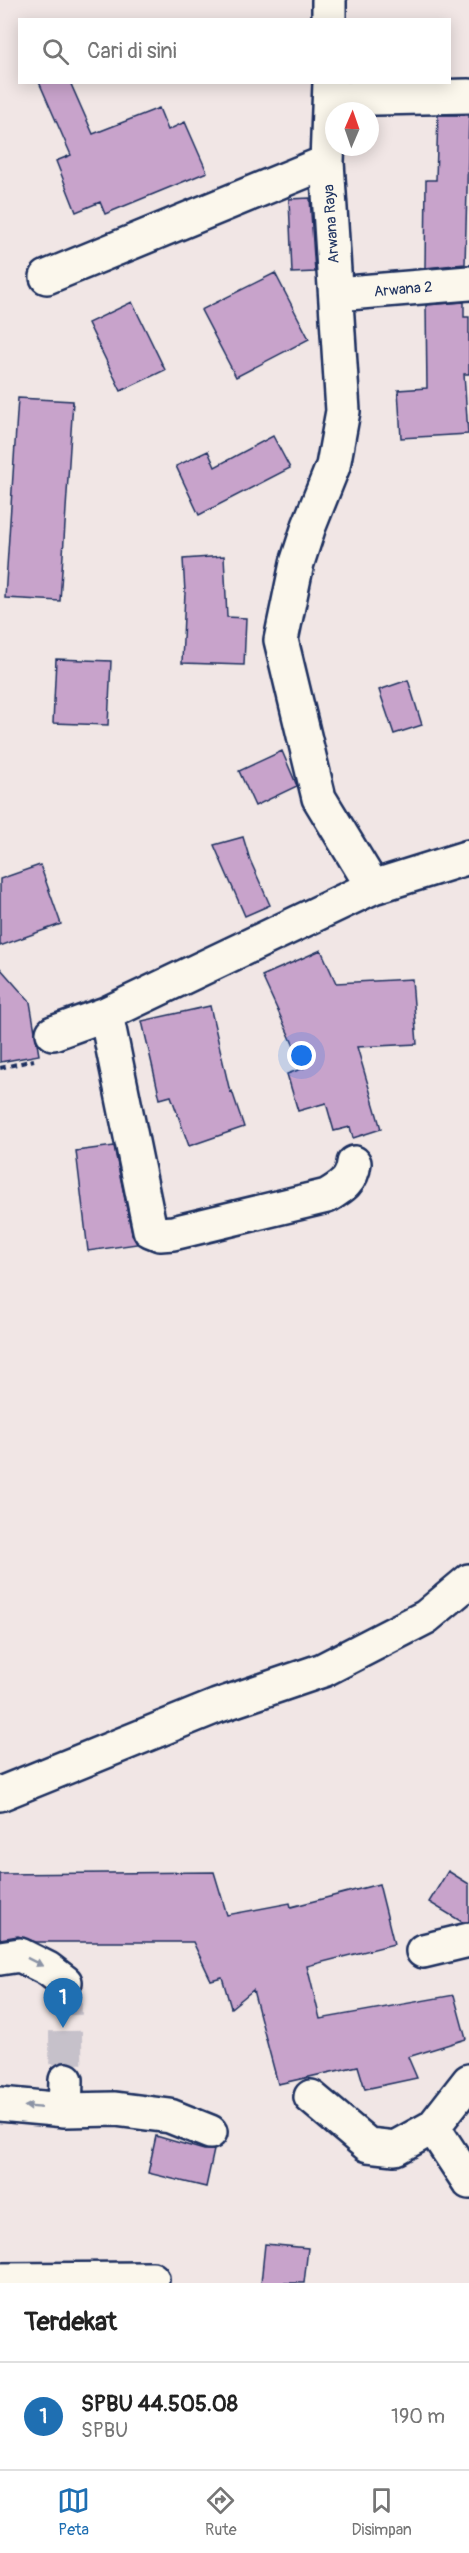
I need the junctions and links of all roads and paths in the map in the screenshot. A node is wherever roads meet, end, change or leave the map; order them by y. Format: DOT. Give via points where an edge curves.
graph roads {
  1 [pos="329,0"];
  2 [pos="329,18"];
  3 [pos="330,91"];
  4 [pos="469,96"];
  5 [pos="327,162"];
  6 [pos="47,278"];
  7 [pos="469,283"];
  8 [pos="336,294"];
  9 [pos="469,857"];
  10 [pos="373,887"];
  11 [pos="106,1014"];
  12 [pos="53,1033"];
  13 [pos="354,1163"];
  14 [pos="469,1581"];
  15 [pos="0,1794"];
  16 [pos="469,1940"];
  17 [pos="423,1951"];
  18 [pos="0,1958"];
  19 [pos="65,1982"];
  20 [pos="469,2081"];
  21 [pos="310,2097"];
  22 [pos="0,2104"];
  23 [pos="433,2127"];
  24 [pos="210,2132"];
  25 [pos="469,2182"];
  26 [pos="152,2279"];
  27 [pos="0,2280"];
  1 -- 2 [label="street"];
  3 -- 4 [label="street"];
  3 -- 5 [label="street, Arwana Raya"];
  5 -- 6 [label="street"];
  5 -- 8 [label="street, Arwana Raya"];
  7 -- 8 [label="street, Arwana 2"];
  8 -- 10 [label="street, Arwana Raya" via="343,411 340,437 297,563 281,640 319,798"];
  9 -- 10 [label="street"];
  10 -- 11 [label="street"];
  11 -- 12 [label="street"];
  11 -- 13 [label="street" via="150,1230 173,1233 327,1196 348,1182"];
  14 -- 15 [label="street" via="426,1617 323,1670 217,1706"];
  16 -- 17 [label="street"];
  18 -- 19 [label="street, one-way" via="20,1955"];
  20 -- 23 [label="street"];
  21 -- 23 [label="street" via="368,2145 395,2148"];
  24 -- 22 [label="street, one-way" via="170,2116 115,2109 66,2095"];
  23 -- 25 [label="street"];
  26 -- 27 [label="street"];
}
